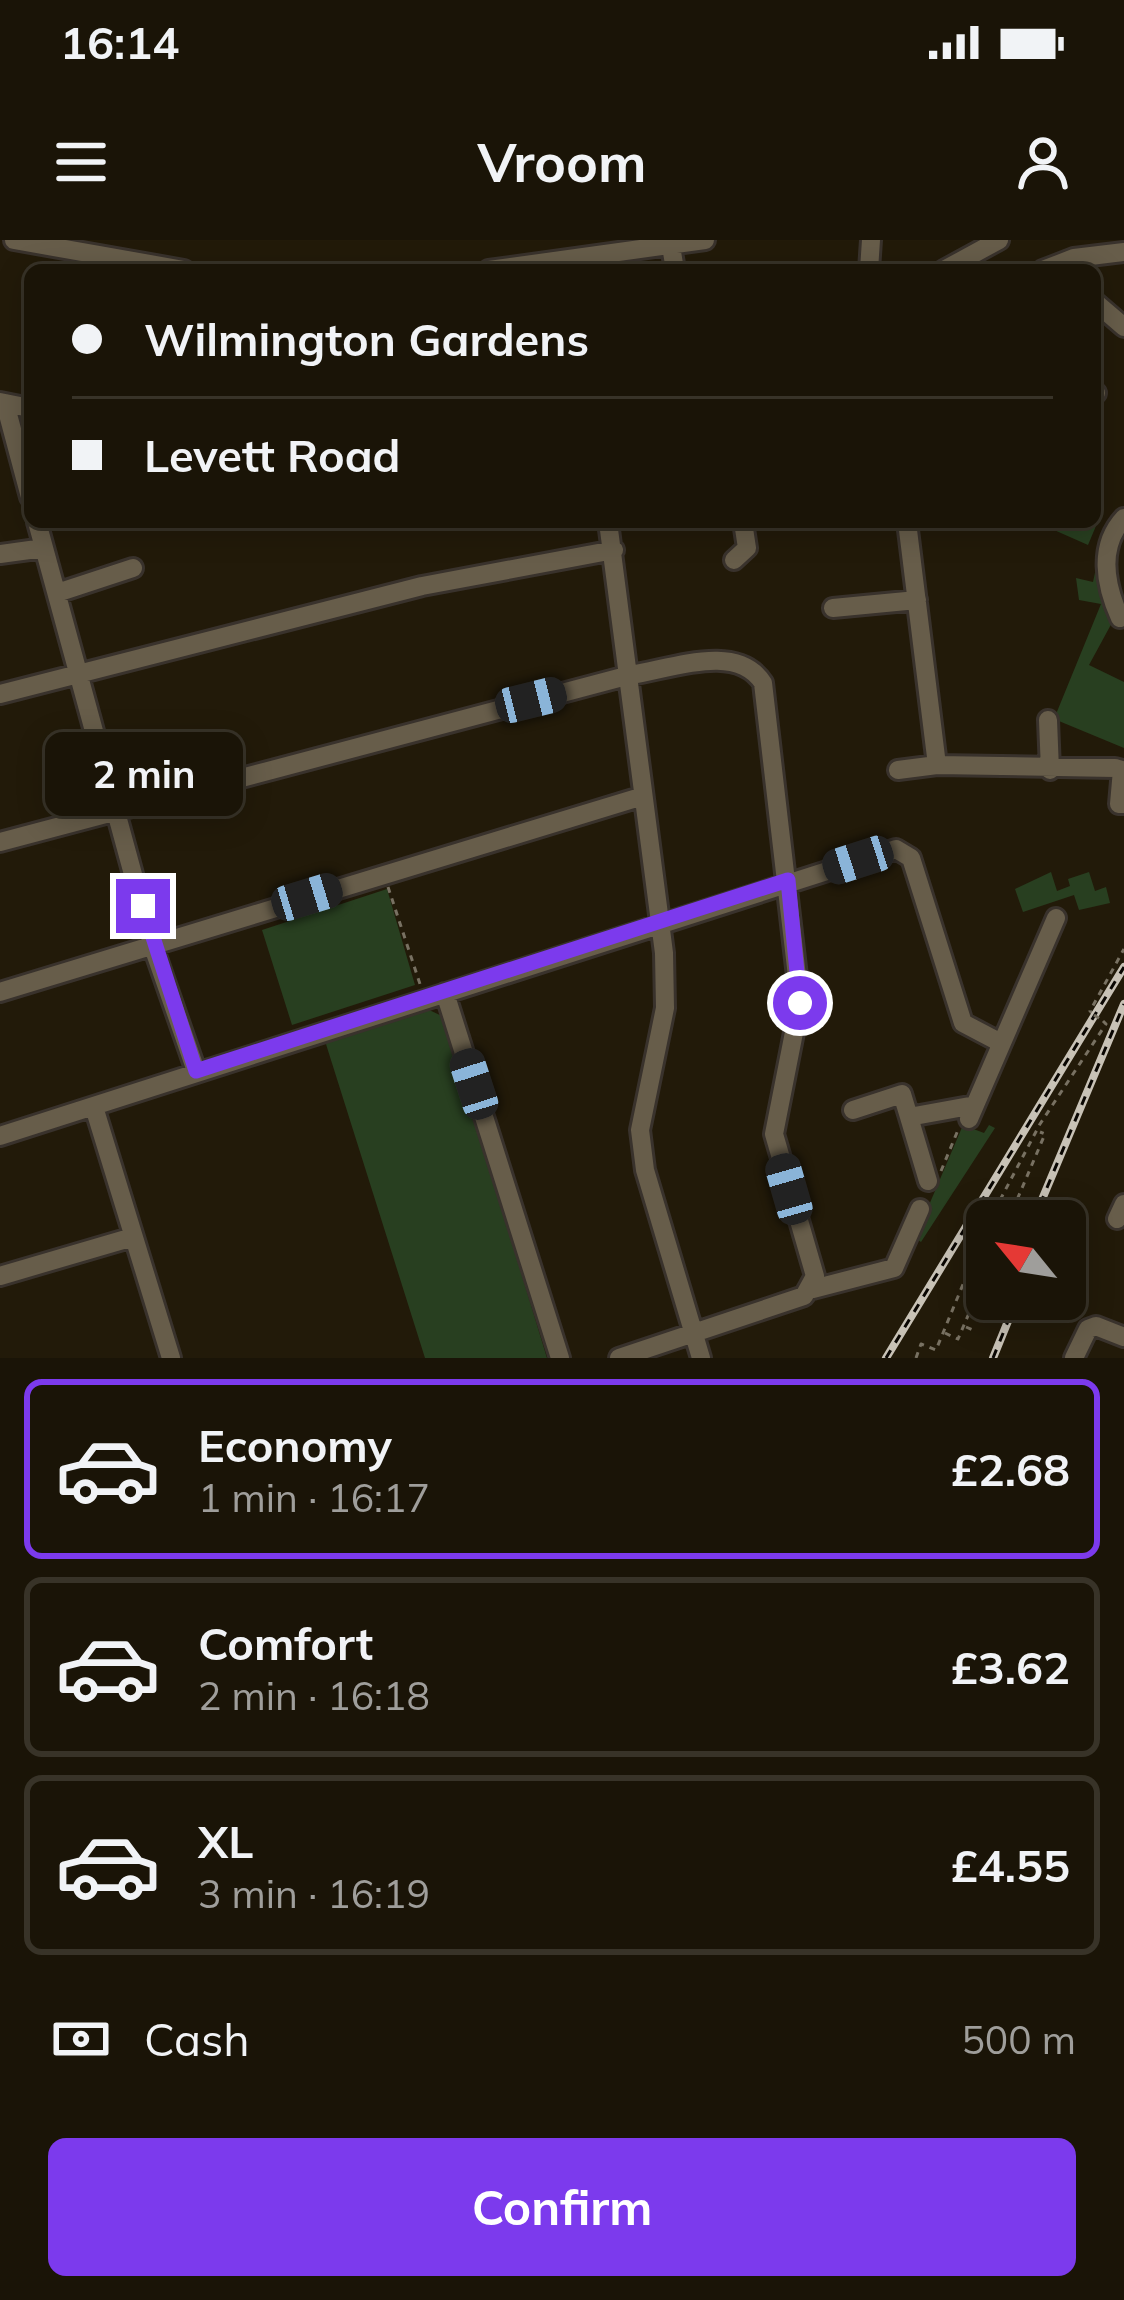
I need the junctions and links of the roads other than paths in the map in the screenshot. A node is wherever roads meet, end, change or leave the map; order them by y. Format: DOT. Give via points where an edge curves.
graph roads {
  1 [pos="14,240"];
  2 [pos="705,240"];
  3 [pos="999,240"];
  4 [pos="671,243"];
  5 [pos="1124,252"];
  6 [pos="1074,256"];
  7 [pos="150,264"];
  8 [pos="530,264"];
  9 [pos="955,264"];
  10 [pos="1101,307"];
  11 [pos="1124,327"];
  12 [pos="3,402"];
  13 [pos="24,476"];
  14 [pos="1124,518"];
  15 [pos="39,528"];
  16 [pos="609,528"];
  17 [pos="744,528"];
  18 [pos="908,528"];
  19 [pos="44,548"];
  20 [pos="614,550"];
  21 [pos="0,554"];
  22 [pos="734,560"];
  23 [pos="134,568"];
  24 [pos="57,593"];
  25 [pos="916,600"];
  26 [pos="833,608"];
  27 [pos="1120,617"];
  28 [pos="630,675"];
  29 [pos="81,676"];
  30 [pos="0,694"];
  31 [pos="1048,721"];
  32 [pos="938,765"];
  33 [pos="898,770"];
  34 [pos="1050,770"];
  35 [pos="640,797"];
  36 [pos="1124,805"];
  37 [pos="117,810"];
  38 [pos="0,842"];
  39 [pos="788,880"];
  40 [pos="1056,917"];
  41 [pos="659,922"];
  42 [pos="152,944"];
  43 [pos="0,992"];
  44 [pos="445,993"];
  45 [pos="1001,1043"];
  46 [pos="196,1071"];
  47 [pos="94,1107"];
  48 [pos="853,1110"];
  49 [pos="909,1117"];
  50 [pos="0,1136"];
  51 [pos="928,1181"];
  52 [pos="920,1209"];
  53 [pos="133,1237"];
  54 [pos="0,1276"];
  55 [pos="813,1288"];
  56 [pos="693,1332"];
  57 [pos="1124,1336"];
  58 [pos="171,1358"];
  59 [pos="560,1358"];
  60 [pos="620,1358"];
  61 [pos="701,1358"];
  62 [pos="1073,1358"];
  1 -- 7 [label="street"];
  2 -- 4 [label="street"];
  3 -- 9 [label="street"];
  4 -- 8 [label="street"];
  5 -- 6 [label="street"];
  10 -- 11 [label="street"];
  12 -- 13 [label="street"];
  14 -- 27 [label="street" via="1106,568"];
  15 -- 19 [label="street"];
  16 -- 20 [label="street"];
  17 -- 22 [label="street" via="747,548"];
  18 -- 25 [label="street"];
  19 -- 21 [label="street"];
  19 -- 24 [label="street"];
  20 -- 28 [label="street"];
  20 -- 29 [label="street" via="422,586"];
  23 -- 24 [label="street"];
  24 -- 29 [label="street"];
  25 -- 26 [label="street"];
  25 -- 32 [label="street"];
  28 -- 35 [label="street"];
  28 -- 37 [label="street"];
  28 -- 39 [label="street" via="733,659 753,667 763,683"];
  29 -- 30 [label="street"];
  29 -- 37 [label="street"];
  31 -- 34 [label="street"];
  32 -- 33 [label="street"];
  32 -- 34 [label="street"];
  34 -- 36 [label="street" via="1122,770"];
  35 -- 41 [label="street"];
  35 -- 42 [label="street"];
  37 -- 38 [label="street"];
  37 -- 42 [label="street"];
  39 -- 41 [label="street"];
  39 -- 45 [label="street" via="905,852 964,1023"];
  39 -- 55 [label="street" via="800,1003 774,1135"];
  40 -- 45 [label="street"];
  41 -- 44 [label="street"];
  41 -- 56 [label="street" via="665,1008 640,1130"];
  42 -- 43 [label="street"];
  42 -- 46 [label="street"];
  44 -- 46 [label="street"];
  44 -- 59 [label="street"];
  45 -- 49 [label="street" via="972,1112"];
  46 -- 47 [label="street"];
  47 -- 50 [label="street"];
  47 -- 53 [label="street"];
  48 -- 49 [label="street" via="902,1094"];
  49 -- 51 [label="street"];
  52 -- 55 [label="street" via="894,1268"];
  53 -- 54 [label="street"];
  53 -- 58 [label="street"];
  55 -- 56 [label="street"];
  56 -- 60 [label="street"];
  56 -- 61 [label="street"];
  57 -- 62 [label="street" via="1088,1328"];
}
